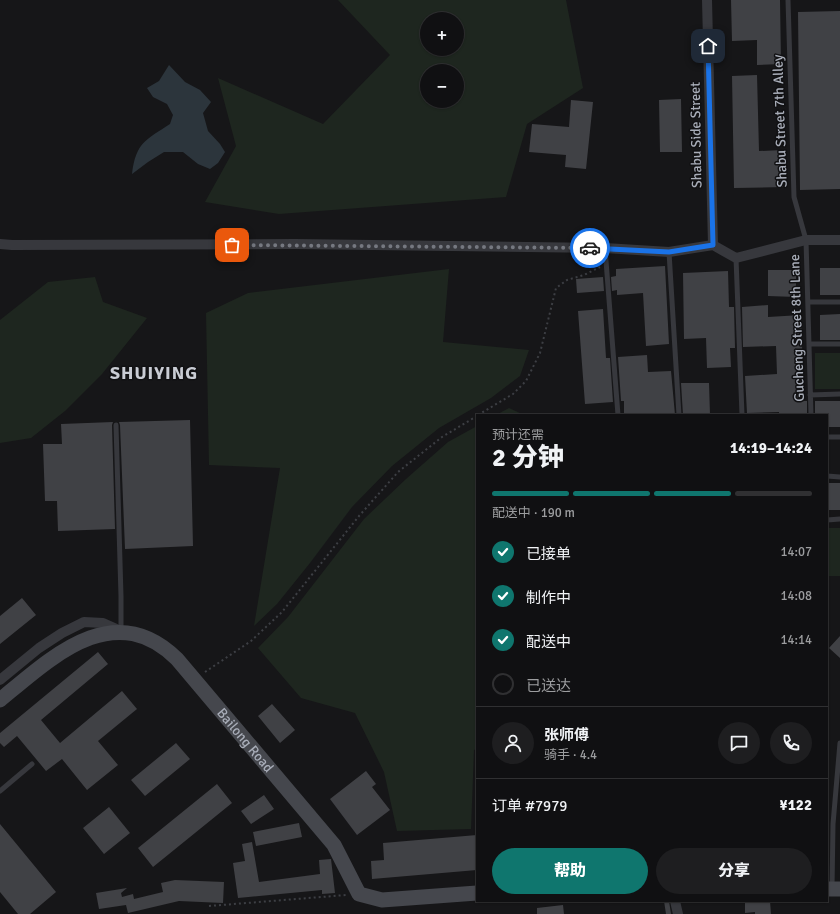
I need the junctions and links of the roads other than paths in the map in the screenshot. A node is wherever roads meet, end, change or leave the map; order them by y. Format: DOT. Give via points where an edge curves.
graph roads {
  1 [pos="707,0"];
  2 [pos="788,0"];
  3 [pos="806,240"];
  4 [pos="840,240"];
  5 [pos="0,244"];
  6 [pos="713,245"];
  7 [pos="605,248"];
  8 [pos="669,252"];
  9 [pos="736,258"];
  10 [pos="808,302"];
  11 [pos="840,302"];
  12 [pos="809,344"];
  13 [pos="840,344"];
  14 [pos="810,394"];
  15 [pos="840,394"];
  16 [pos="618,414"];
  17 [pos="679,414"];
  18 [pos="742,414"];
  19 [pos="811,414"];
  20 [pos="116,425"];
  21 [pos="828,437"];
  22 [pos="840,437"];
  23 [pos="828,476"];
  24 [pos="840,476"];
  25 [pos="840,519"];
  26 [pos="828,520"];
  27 [pos="120,631"];
  28 [pos="0,680"];
  29 [pos="0,700"];
  30 [pos="840,743"];
  31 [pos="32,764"];
  32 [pos="0,791"];
  33 [pos="833,889"];
  34 [pos="476,893"];
  35 [pos="675,902"];
  36 [pos="678,914"];
  1 -- 6 [label="street, Shabu Side Street"];
  2 -- 3 [label="lane, Shabu Street 7th Alley" via="794,197"];
  3 -- 4 [label="street"];
  3 -- 9 [label="street"];
  3 -- 10 [label="lane, Gucheng Street 8th Lane"];
  5 -- 7 [label="street"];
  6 -- 8 [label="street"];
  6 -- 9 [label="street"];
  7 -- 8 [label="street"];
  7 -- 16 [label="lane"];
  8 -- 17 [label="lane"];
  9 -- 18 [label="lane"];
  10 -- 11 [label="lane"];
  10 -- 12 [label="lane, Gucheng Street 8th Lane"];
  12 -- 13 [label="lane"];
  12 -- 14 [label="lane, Gucheng Street 8th Lane"];
  14 -- 15 [label="lane"];
  14 -- 19 [label="lane, Gucheng Street 8th Lane"];
  20 -- 27 [label="lane" via="122,596"];
  21 -- 22 [label="lane"];
  23 -- 24 [label="lane"];
  25 -- 26 [label="lane"];
  27 -- 28 [label="street" via="103,623 84,622 39,648"];
  27 -- 29 [label="street, Bailong Road" via="88,639 50,659"];
  27 -- 34 [label="street, Bailong Road" via="141,635 161,644 177,659 334,845 359,894 382,900"];
  30 -- 33 [label="lane" via="833,824"];
  31 -- 32 [label="lane"];
  35 -- 36 [label="street"];
}
